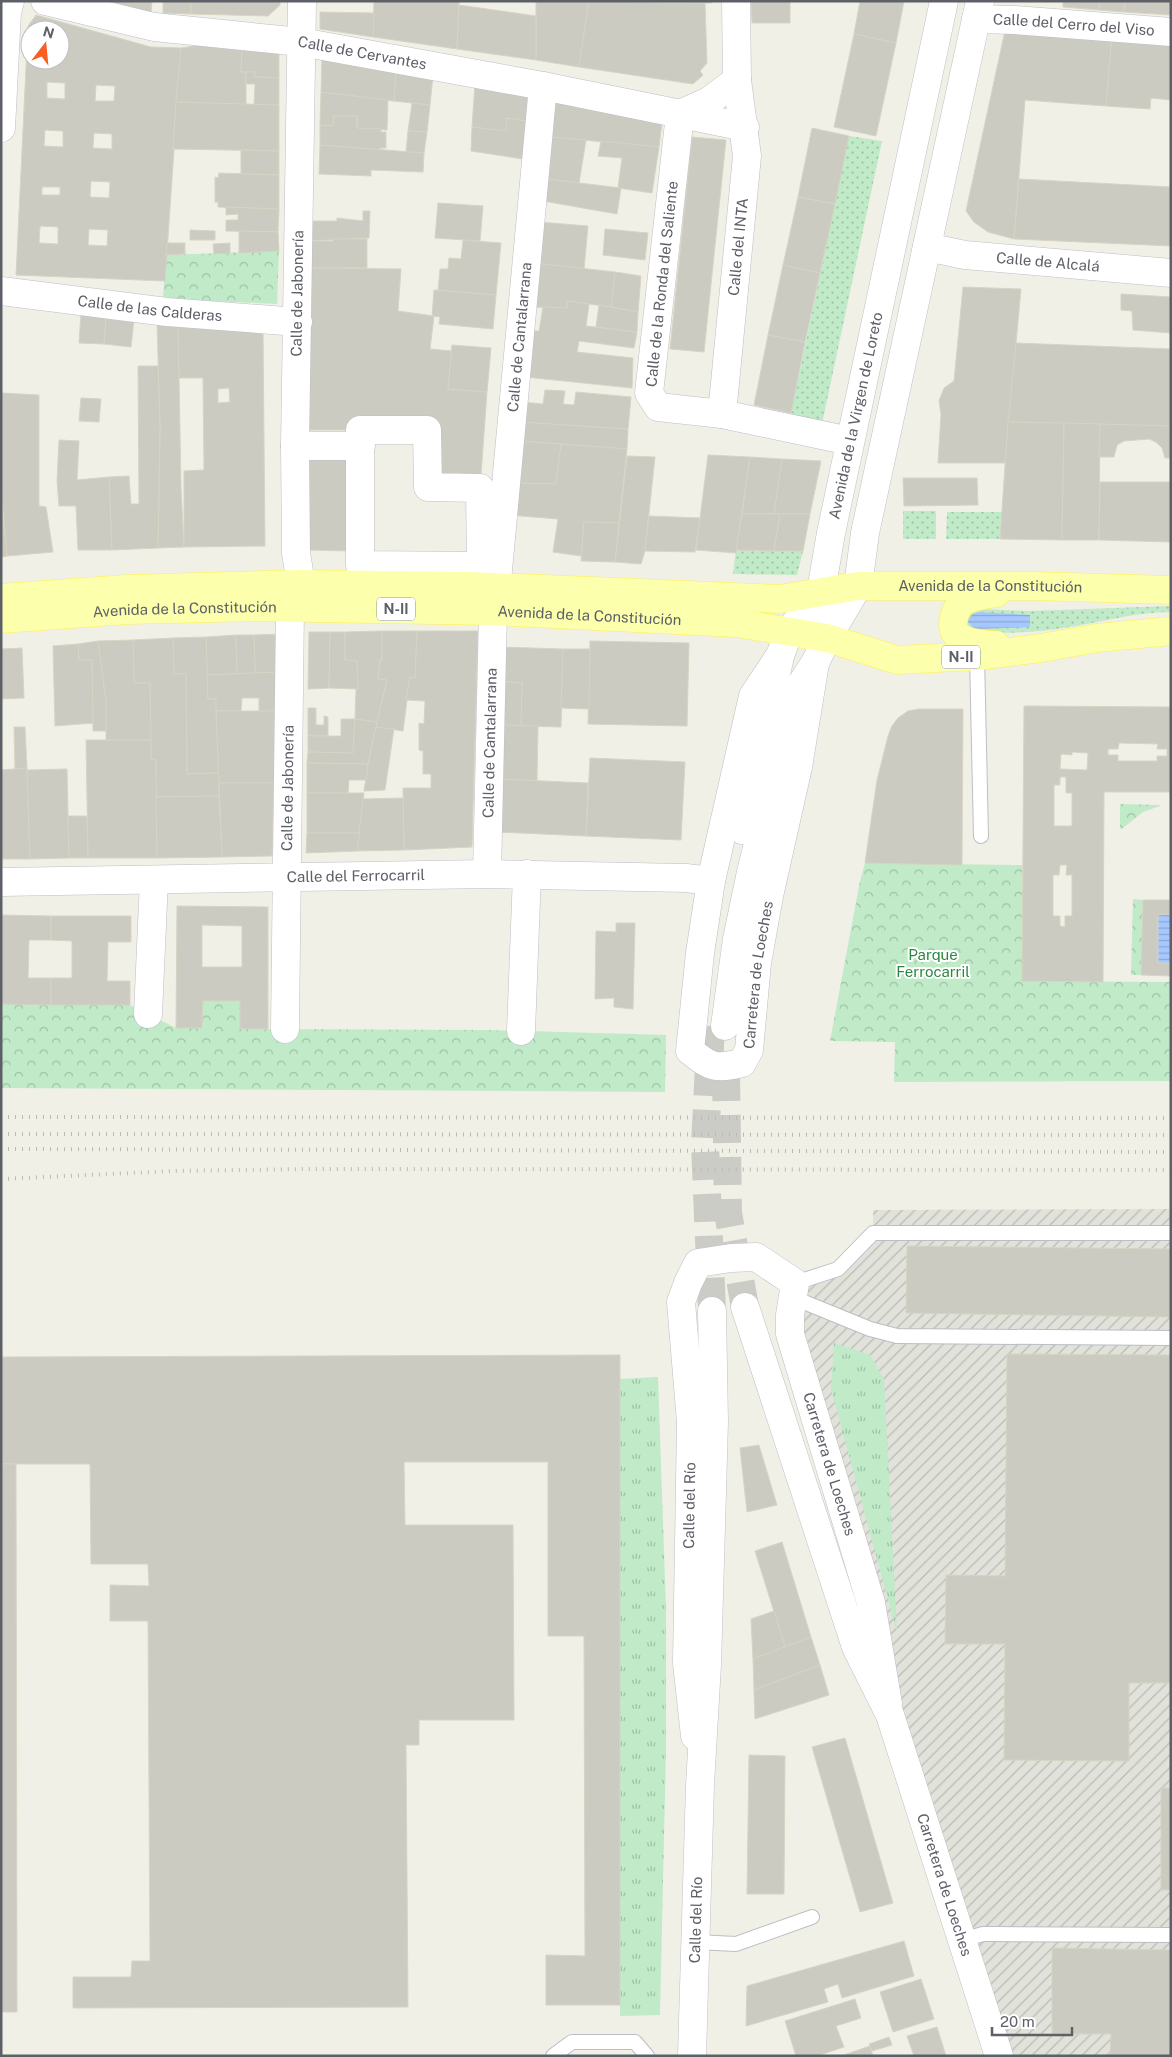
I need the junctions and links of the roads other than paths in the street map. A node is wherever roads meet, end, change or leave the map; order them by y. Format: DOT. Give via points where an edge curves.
graph roads {
  1 [pos="10,1"];
  2 [pos="302,1"];
  3 [pos="736,1"];
  4 [pos="944,1"];
  5 [pos="62,3"];
  6 [pos="978,10"];
  7 [pos="1171,32"];
  8 [pos="301,42"];
  9 [pos="737,80"];
  10 [pos="542,86"];
  11 [pos="680,114"];
  12 [pos="745,127"];
  13 [pos="1,128"];
  14 [pos="893,240"];
  15 [pos="927,247"];
  16 [pos="1171,273"];
  17 [pos="1,291"];
  18 [pos="298,322"];
  19 [pos="722,414"];
  20 [pos="850,441"];
  21 [pos="295,446"];
  22 [pos="360,446"];
  23 [pos="858,586"];
  24 [pos="1034,586"];
  25 [pos="1171,590"];
  26 [pos="821,591"];
  27 [pos="295,596"];
  28 [pos="1,598"];
  29 [pos="780,599"];
  30 [pos="495,600"];
  31 [pos="1,620"];
  32 [pos="789,631"];
  33 [pos="1171,631"];
  34 [pos="827,638"];
  35 [pos="1041,648"];
  36 [pos="780,656"];
  37 [pos="977,656"];
  38 [pos="815,663"];
  39 [pos="796,692"];
  40 [pos="981,836"];
  41 [pos="487,874"];
  42 [pos="527,874"];
  43 [pos="288,879"];
  44 [pos="154,880"];
  45 [pos="1,882"];
  46 [pos="711,882"];
  47 [pos="148,1014"];
  48 [pos="285,1029"];
  49 [pos="522,1031"];
  50 [pos="1171,1233"];
  51 [pos="794,1291"];
  52 [pos="745,1307"];
  53 [pos="712,1311"];
  54 [pos="1171,1338"];
  55 [pos="890,1715"];
  56 [pos="700,1785"];
  57 [pos="812,1917"];
  58 [pos="1171,1935"];
  59 [pos="962,1940"];
  60 [pos="696,1942"];
  61 [pos="553,2056"];
  62 [pos="646,2056"];
  63 [pos="692,2056"];
  64 [pos="999,2056"];
  1 -- 13 [label="street"];
  2 -- 8 [label="street, Calle de Jabonería"];
  3 -- 9 [label="street"];
  4 -- 14 [label="street, Avenida de la Virgen de Loreto"];
  5 -- 8 [label="street, Calle de Cervantes" via="154,27"];
  6 -- 7 [label="street, Calle del Cerro del Viso" via="1014,20"];
  6 -- 15 [label="street"];
  8 -- 10 [label="street, Calle de Cervantes"];
  8 -- 18 [label="street, Calle de Jabonería"];
  9 -- 11 [label="street" via="709,100"];
  9 -- 12 [label="street, Calle del INTA"];
  10 -- 11 [label="street, Calle de Cervantes"];
  10 -- 30 [label="street, Calle de Cantalarrana"];
  11 -- 12 [label="street"];
  11 -- 19 [label="street, Calle de la Ronda del Saliente" via="649,393 658,407"];
  12 -- 19 [label="street, Calle del INTA" via="747,156"];
  14 -- 15 [label="street"];
  14 -- 20 [label="street, Avenida de la Virgen de Loreto"];
  15 -- 16 [label="street, Calle de Alcalá" via="965,255"];
  15 -- 23 [label="street" via="865,533"];
  17 -- 18 [label="street, Calle de las Calderas" via="167,312"];
  18 -- 21 [label="street, Calle de Jabonería"];
  19 -- 20 [label="street, Calle de la Ronda del Saliente"];
  20 -- 26 [label="street, Avenida de la Virgen de Loreto"];
  21 -- 22 [label="street"];
  21 -- 27 [label="street, Calle de Jabonería"];
  22 -- 22 [label="street" via="360,565 481,566 480,488 428,487 428,430 360,430"];
  23 -- 24 [label="main road, Avenida de la Constitución / N-II"];
  23 -- 26 [label="main road, Avenida de la Constitución / N-II"];
  23 -- 34 [label="street, Carretera de Loeches"];
  24 -- 25 [label="main road, Avenida de la Constitución / N-II"];
  24 -- 35 [label="main road, N-II" via="963,602 956,610 954,632 961,639 975,643"];
  26 -- 29 [label="main road, Avenida de la Constitución / N-II"];
  26 -- 32 [label="street, Carretera de Loeches"];
  26 -- 34 [label="street"];
  27 -- 28 [label="main road, Avenida de la Constitución / N-II" via="127,589"];
  27 -- 30 [label="main road, Avenida de la Constitución / N-II"];
  27 -- 31 [label="main road, Avenida de la Constitución / N-II"];
  27 -- 43 [label="street, Calle de Jabonería"];
  29 -- 30 [label="main road, Avenida de la Constitución / N-II"];
  29 -- 32 [label="street, Carretera de Loeches"];
  30 -- 32 [label="main road, Avenida de la Constitución / N-II" via="737,623"];
  30 -- 41 [label="street, Calle de Cantalarrana"];
  32 -- 34 [label="main road, Avenida de la Constitución / N-II"];
  32 -- 36 [label="street, Carretera de Loeches"];
  32 -- 39 [label="street, Carretera de Loeches"];
  33 -- 35 [label="main road, Avenida de la Constitución / N-II" via="1097,638"];
  34 -- 37 [label="main road, Avenida de la Constitución / N-II" via="897,660"];
  34 -- 38 [label="street, Carretera de Loeches"];
  35 -- 37 [label="main road, Avenida de la Constitución / N-II"];
  36 -- 39 [label="street, Carretera de Loeches" via="731,886 718,1026 751,872"];
  36 -- 46 [label="street, Carretera de Loeches" via="753,696"];
  37 -- 40 [label="lane"];
  38 -- 39 [label="street, Carretera de Loeches"];
  38 -- 46 [label="street, Carretera de Loeches" via="798,767 759,953 749,1050 742,1063 721,1068 707,1064 690,1051"];
  41 -- 42 [label="street, Calle del Ferrocarril"];
  41 -- 43 [label="street, Calle del Ferrocarril"];
  42 -- 46 [label="street, Calle del Ferrocarril" via="686,878"];
  42 -- 49 [label="street"];
  43 -- 44 [label="street, Calle del Ferrocarril"];
  43 -- 48 [label="street, Calle de Jabonería"];
  44 -- 45 [label="street, Calle del Ferrocarril"];
  44 -- 47 [label="street"];
  50 -- 51 [label="lane" via="873,1233 838,1270"];
  51 -- 54 [label="lane" via="870,1329 898,1336"];
  51 -- 55 [label="street, Carretera de Loeches" via="790,1334 871,1604"];
  51 -- 56 [label="street, Calle del Río" via="756,1257 731,1258 698,1263 681,1302 691,1422 687,1663"];
  52 -- 55 [label="street, Carretera de Loeches" via="856,1647"];
  53 -- 56 [label="street, Calle del Río" via="714,1432"];
  55 -- 59 [label="street, Carretera de Loeches"];
  56 -- 60 [label="street, Calle del Río"];
  57 -- 60 [label="lane" via="736,1944"];
  58 -- 59 [label="lane" via="983,1934"];
  59 -- 64 [label="street, Carretera de Loeches"];
  60 -- 63 [label="street, Calle del Río"];
  61 -- 62 [label="lane" via="572,2042 635,2042"];
}
